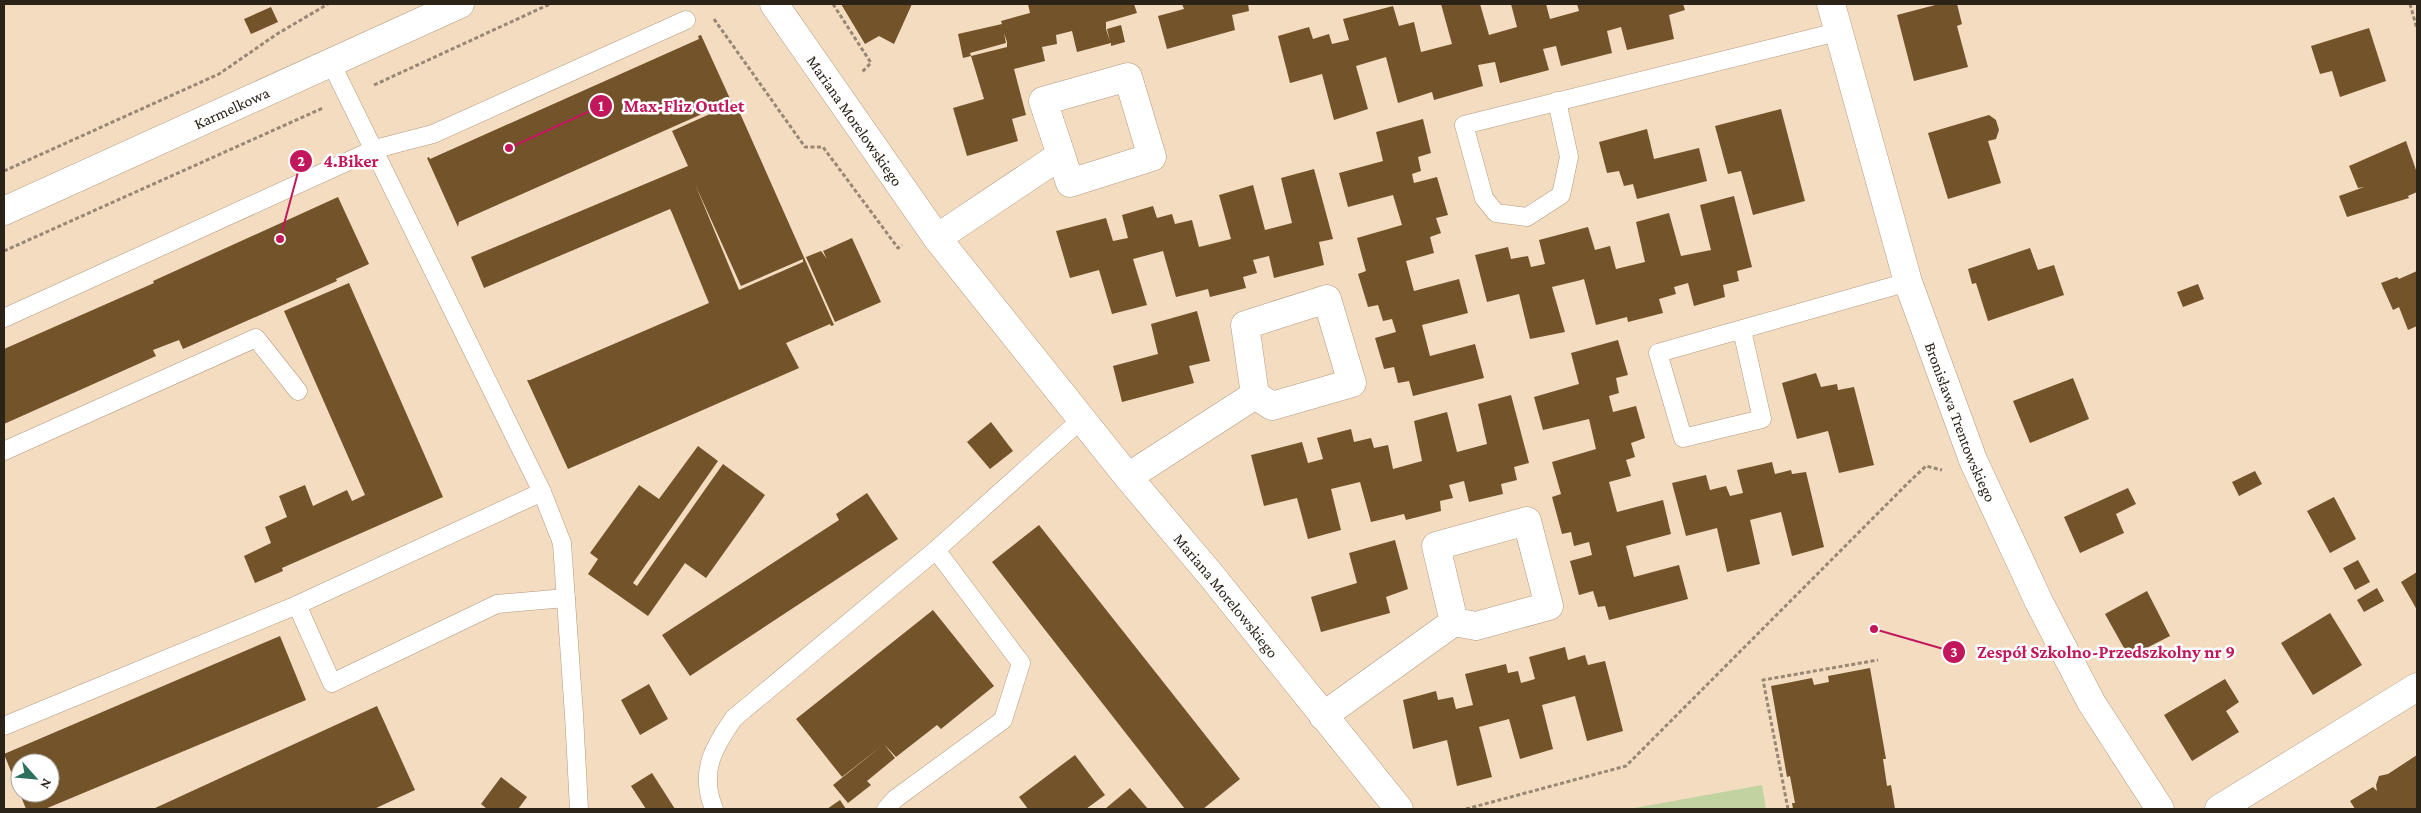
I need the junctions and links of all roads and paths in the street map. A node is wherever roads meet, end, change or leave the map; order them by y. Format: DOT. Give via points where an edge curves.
graph roads {
  1 [pos="328,4"];
  2 [pos="460,4"];
  3 [pos="550,4"];
  4 [pos="774,4"];
  5 [pos="1830,4"];
  6 [pos="2410,4"];
  7 [pos="686,20"];
  8 [pos="2417,29"];
  9 [pos="1837,32"];
  10 [pos="331,63"];
  11 [pos="348,97"];
  12 [pos="1557,101"];
  13 [pos="375,149"];
  14 [pos="1061,155"];
  15 [pos="4,171"];
  16 [pos="4,211"];
  17 [pos="937,238"];
  18 [pos="4,251"];
  19 [pos="1908,282"];
  20 [pos="4,318"];
  21 [pos="1742,330"];
  22 [pos="298,391"];
  23 [pos="1255,395"];
  24 [pos="1083,418"];
  25 [pos="4,450"];
  26 [pos="1950,472"];
  27 [pos="1128,477"];
  28 [pos="542,492"];
  29 [pos="936,550"];
  30 [pos="566,598"];
  31 [pos="297,605"];
  32 [pos="1454,622"];
  33 [pos="1878,660"];
  34 [pos="2417,687"];
  35 [pos="1323,716"];
  36 [pos="4,726"];
  37 [pos="578,809"];
  38 [pos="714,809"];
  39 [pos="886,809"];
  40 [pos="1399,809"];
  41 [pos="1466,809"];
  42 [pos="1788,809"];
  43 [pos="2160,809"];
  44 [pos="2219,809"];
  1 -- 15 [label="path" via="219,74"];
  2 -- 10 [label="street, Karmelkowa"];
  3 -- 11 [label="path"];
  4 -- 17 [label="street, Mariana Morelowskiego"];
  5 -- 9 [label="street, Bronisława Trentowskiego"];
  6 -- 8 [label="path"];
  7 -- 13 [label="lane" via="433,134"];
  9 -- 12 [label="lane"];
  9 -- 19 [label="street, Bronisława Trentowskiego"];
  10 -- 11 [label="lane"];
  10 -- 16 [label="street, Karmelkowa"];
  11 -- 13 [label="lane"];
  11 -- 18 [label="path"];
  12 -- 12 [label="lane" via="1464,125 1484,198 1496,213 1527,217 1561,195 1569,157"];
  13 -- 20 [label="lane"];
  13 -- 28 [label="lane"];
  14 -- 17 [label="street"];
  17 -- 24 [label="street, Mariana Morelowskiego"];
  19 -- 21 [label="lane"];
  19 -- 43 [label="street, Bronisława Trentowskiego" via="1973,460 2039,602 2091,702"];
  21 -- 21 [label="lane" via="1658,353 1683,438 1762,419"];
  22 -- 25 [label="lane" via="256,338"];
  23 -- 23 [label="street" via="1272,406 1352,383 1327,300 1245,325"];
  23 -- 27 [label="street"];
  24 -- 27 [label="street, Mariana Morelowskiego"];
  24 -- 29 [label="lane"];
  26 -- 41 [label="path" via="1926,466 1626,766"];
  27 -- 35 [label="street, Mariana Morelowskiego"];
  28 -- 30 [label="lane" via="562,543"];
  28 -- 31 [label="lane"];
  29 -- 38 [label="lane" via="734,718 712,753 707,770 708,791"];
  29 -- 39 [label="lane" via="1021,663 1003,720 895,799"];
  30 -- 31 [label="lane" via="497,604 332,683"];
  30 -- 37 [label="lane"];
  31 -- 36 [label="lane"];
  32 -- 32 [label="street" via="1476,626 1549,606 1527,521 1436,546"];
  32 -- 35 [label="street"];
  33 -- 42 [label="path" via="1763,680"];
  34 -- 44 [label="street"];
  35 -- 40 [label="street, Mariana Morelowskiego"];
}
